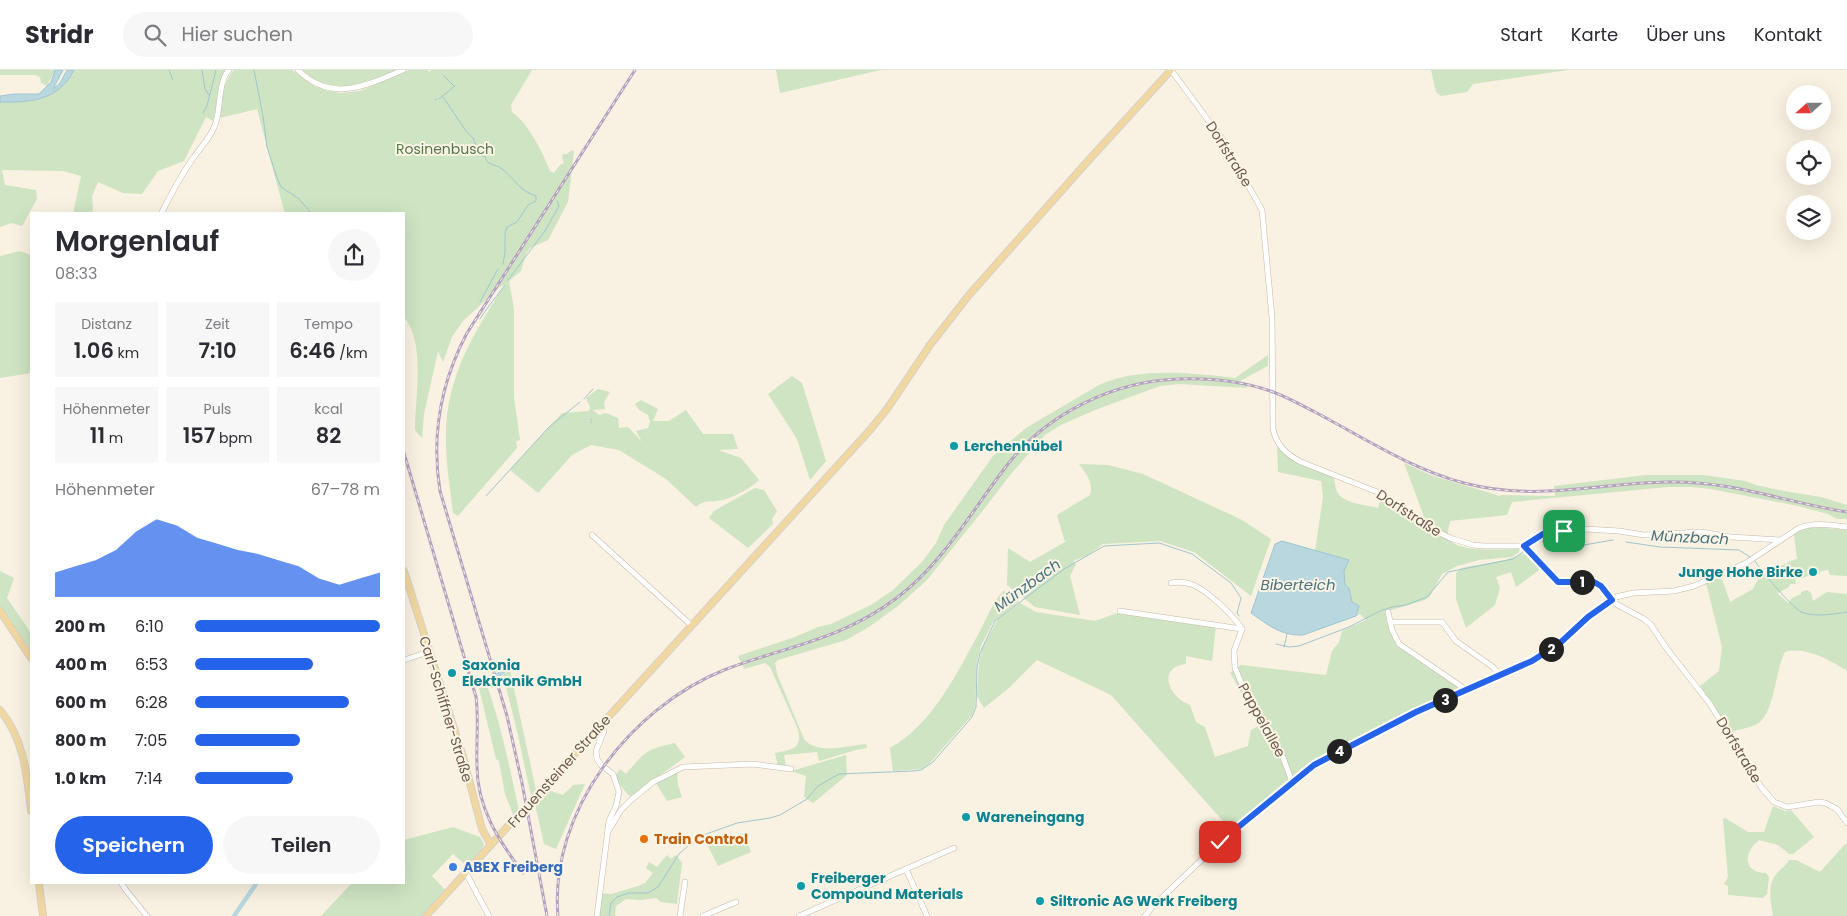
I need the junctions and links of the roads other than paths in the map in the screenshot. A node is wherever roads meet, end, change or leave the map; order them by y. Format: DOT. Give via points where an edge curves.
graph roads {
  1 [pos="229,70"];
  2 [pos="298,70"];
  3 [pos="402,70"];
  4 [pos="1171,70"];
  5 [pos="162,212"];
  6 [pos="1847,527"];
  7 [pos="592,535"];
  8 [pos="1781,540"];
  9 [pos="1527,548"];
  10 [pos="405,574"];
  11 [pos="1171,583"];
  12 [pos="1612,600"];
  13 [pos="0,611"];
  14 [pos="1120,611"];
  15 [pos="1388,612"];
  16 [pos="1390,622"];
  17 [pos="692,625"];
  18 [pos="1242,629"];
  19 [pos="428,652"];
  20 [pos="30,656"];
  21 [pos="405,660"];
  22 [pos="1500,676"];
  23 [pos="1468,691"];
  24 [pos="0,710"];
  25 [pos="601,724"];
  26 [pos="791,769"];
  27 [pos="1292,782"];
  28 [pos="30,804"];
  29 [pos="1847,823"];
  30 [pos="608,830"];
  31 [pos="491,845"];
  32 [pos="954,848"];
  33 [pos="906,869"];
  34 [pos="466,873"];
  35 [pos="685,882"];
  36 [pos="39,884"];
  37 [pos="122,884"];
  38 [pos="736,902"];
  39 [pos="43,916"];
  40 [pos="147,916"];
  41 [pos="426,916"];
  42 [pos="489,916"];
  43 [pos="598,916"];
  44 [pos="680,916"];
  45 [pos="703,916"];
  46 [pos="799,916"];
  47 [pos="926,916"];
  48 [pos="1145,916"];
  1 -- 5 [label="street" via="223,82 213,131 184,172"];
  2 -- 3 [label="street" via="319,84 341,89 365,86"];
  4 -- 9 [label="street, Dorfstraße" via="1222,139 1262,210 1272,318 1273,429 1280,446 1301,462 1380,493 1445,536 1478,546"];
  4 -- 17 [label="main road, Frauensteiner Straße" via="969,295 870,430"];
  6 -- 8 [label="street" via="1805,526"];
  7 -- 17 [label="street"];
  8 -- 9 [label="street" via="1701,532 1644,535 1585,529 1543,534"];
  8 -- 12 [label="street" via="1746,563 1694,586 1674,591 1633,593"];
  9 -- 12 [label="street, Dorfstraße" via="1558,582 1594,582"];
  10 -- 19 [label="main road, Carl-Schiffner-Straße"];
  11 -- 18 [label="street" via="1181,582 1197,587"];
  12 -- 22 [label="street" via="1560,643"];
  12 -- 29 [label="street, Dorfstraße" via="1651,625 1710,704 1761,787 1774,802 1787,807 1825,803 1837,809"];
  13 -- 20 [label="main road"];
  14 -- 18 [label="street"];
  15 -- 16 [label="street"];
  16 -- 22 [label="street" via="1442,622 1456,641 1493,667"];
  16 -- 23 [label="street" via="1395,637 1405,649"];
  17 -- 25 [label="main road, Frauensteiner Straße"];
  18 -- 27 [label="street, Pappelallee" via="1234,651 1235,668 1281,752"];
  19 -- 21 [label="street"];
  19 -- 31 [label="main road, Carl-Schiffner-Straße" via="464,760 482,828"];
  22 -- 23 [label="street"];
  23 -- 27 [label="street" via="1416,712 1322,760"];
  24 -- 28 [label="main road" via="12,725 22,748"];
  25 -- 30 [label="street" via="604,731 596,756 599,763 613,774 619,792"];
  25 -- 31 [label="main road, Frauensteiner Straße, bridge"];
  26 -- 30 [label="street" via="753,764 683,767 653,782 631,800"];
  27 -- 48 [label="street" via="1231,832"];
  30 -- 43 [label="street"];
  31 -- 34 [label="main road, Frauensteiner Straße"];
  32 -- 33 [label="street"];
  33 -- 46 [label="street"];
  33 -- 47 [label="street"];
  34 -- 41 [label="main road, Frauensteiner Straße"];
  34 -- 42 [label="street"];
  35 -- 44 [label="street"];
  36 -- 39 [label="main road"];
  37 -- 40 [label="street"];
  38 -- 45 [label="street"];
}
